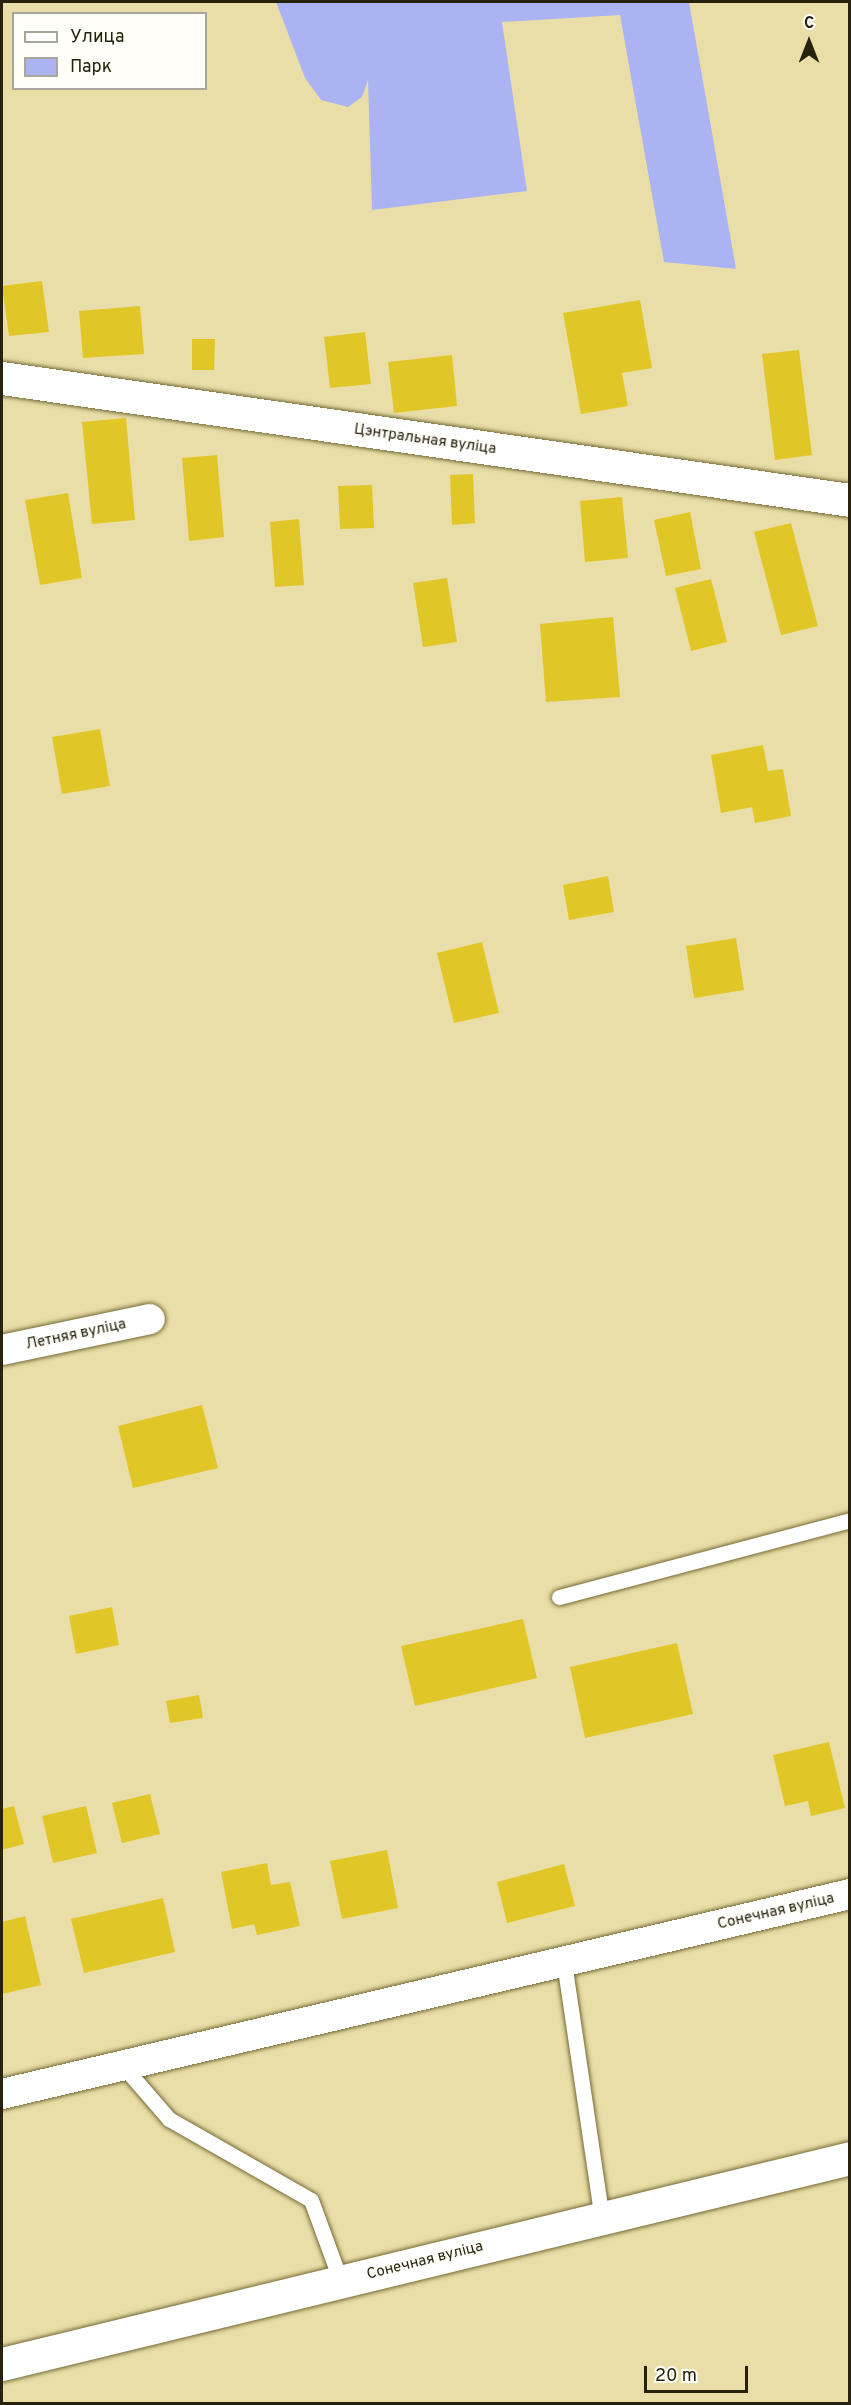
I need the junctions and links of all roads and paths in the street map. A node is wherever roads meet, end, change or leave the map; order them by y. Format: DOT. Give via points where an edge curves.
graph roads {
  1 [pos="2,378"];
  2 [pos="849,500"];
  3 [pos="150,1319"];
  4 [pos="2,1350"];
  5 [pos="849,1520"];
  6 [pos="559,1597"];
  7 [pos="849,1894"];
  8 [pos="564,1962"];
  9 [pos="124,2067"];
  10 [pos="2,2094"];
  11 [pos="849,2158"];
  12 [pos="602,2218"];
  13 [pos="341,2282"];
  14 [pos="2,2364"];
  1 -- 2 [label="street, Цэнтральная вуліца"];
  3 -- 4 [label="street, Летняя вуліца"];
  5 -- 6 [label="lane"];
  7 -- 8 [label="street, Сонечная вуліца"];
  8 -- 9 [label="street, Сонечная вуліца"];
  8 -- 12 [label="lane"];
  9 -- 10 [label="street, Сонечная вуліца"];
  9 -- 13 [label="lane" via="169,2119 310,2200"];
  11 -- 12 [label="street, Сонечная вуліца"];
  12 -- 13 [label="street, Сонечная вуліца"];
  13 -- 14 [label="street, Сонечная вуліца"];
}
